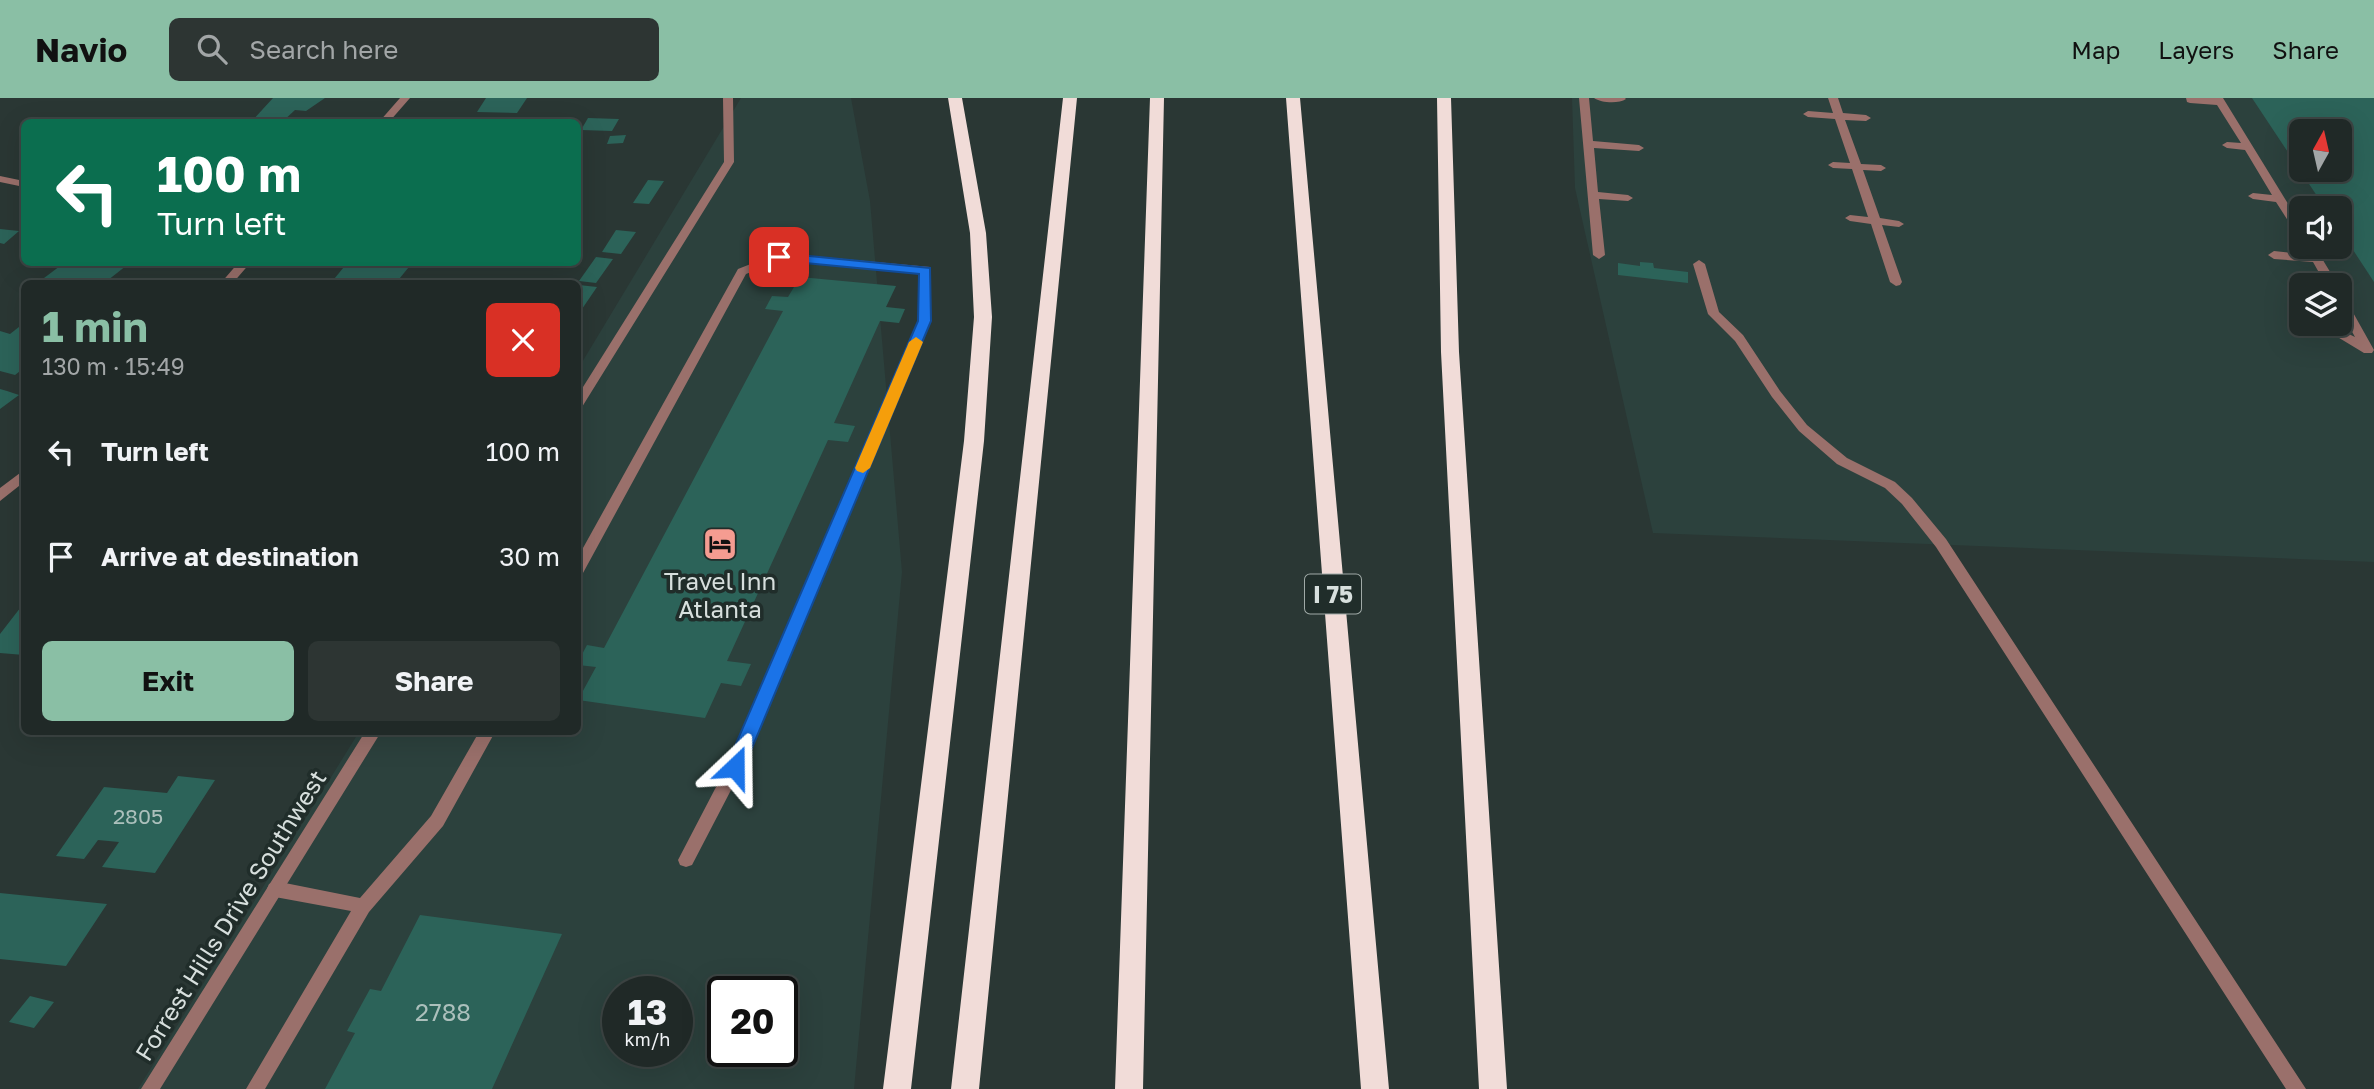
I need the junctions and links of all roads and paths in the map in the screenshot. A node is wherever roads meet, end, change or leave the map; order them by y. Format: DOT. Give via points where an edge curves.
graph roads {
  1 [pos="405,98"];
  2 [pos="728,98"];
  3 [pos="955,98"];
  4 [pos="1070,98"];
  5 [pos="1157,98"];
  6 [pos="1293,98"];
  7 [pos="1444,98"];
  8 [pos="1584,98"];
  9 [pos="1599,98"];
  10 [pos="1833,98"];
  11 [pos="1621,99"];
  12 [pos="2190,100"];
  13 [pos="2219,100"];
  14 [pos="1808,114"];
  15 [pos="1839,116"];
  16 [pos="1866,118"];
  17 [pos="387,119"];
  18 [pos="1588,144"];
  19 [pos="2227,145"];
  20 [pos="2249,147"];
  21 [pos="1639,148"];
  22 [pos="1833,165"];
  23 [pos="1857,167"];
  24 [pos="1881,168"];
  25 [pos="0,179"];
  26 [pos="21,183"];
  27 [pos="1593,195"];
  28 [pos="2253,197"];
  29 [pos="1628,198"];
  30 [pos="2280,199"];
  31 [pos="2289,214"];
  32 [pos="1850,218"];
  33 [pos="1875,221"];
  34 [pos="1899,223"];
  35 [pos="1599,256"];
  36 [pos="2274,256"];
  37 [pos="2289,257"];
  38 [pos="2317,259"];
  39 [pos="1699,264"];
  40 [pos="243,266"];
  41 [pos="2325,273"];
  42 [pos="229,280"];
  43 [pos="1896,282"];
  44 [pos="2352,320"];
  45 [pos="2343,336"];
  46 [pos="2371,351"];
  47 [pos="581,399"];
  48 [pos="21,478"];
  49 [pos="0,496"];
  50 [pos="581,564"];
  51 [pos="371,735"];
  52 [pos="485,735"];
  53 [pos="686,860"];
  54 [pos="275,889"];
  55 [pos="363,906"];
  56 [pos="150,1089"];
  57 [pos="255,1089"];
  58 [pos="897,1089"];
  59 [pos="965,1089"];
  60 [pos="1129,1089"];
  61 [pos="1375,1089"];
  62 [pos="1493,1089"];
  63 [pos="2297,1089"];
  1 -- 17 [label="street"];
  2 -- 47 [label="street" via="729,162"];
  3 -- 58 [label="highway" via="978,233 983,317 974,441"];
  4 -- 59 [label="highway"];
  5 -- 60 [label="highway"];
  6 -- 61 [label="highway, I 75"];
  7 -- 62 [label="highway" via="1450,352"];
  8 -- 18 [label="street"];
  9 -- 11 [label="street"];
  10 -- 15 [label="street"];
  12 -- 13 [label="street"];
  13 -- 20 [label="street"];
  14 -- 15 [label="street"];
  15 -- 16 [label="street"];
  15 -- 23 [label="street"];
  18 -- 21 [label="street"];
  18 -- 27 [label="street"];
  19 -- 20 [label="street"];
  20 -- 30 [label="street"];
  22 -- 23 [label="street"];
  23 -- 24 [label="street"];
  23 -- 33 [label="street"];
  25 -- 26 [label="street"];
  27 -- 29 [label="street"];
  27 -- 35 [label="street"];
  28 -- 30 [label="street"];
  30 -- 31 [label="street"];
  32 -- 33 [label="street"];
  33 -- 34 [label="street"];
  33 -- 43 [label="street"];
  36 -- 37 [label="street"];
  38 -- 41 [label="street"];
  39 -- 63 [label="street" via="1714,314 1739,338 1803,428 1842,461 1890,485 1941,542"];
  40 -- 42 [label="street"];
  44 -- 46 [label="street"];
  45 -- 46 [label="street"];
  48 -- 49 [label="street"];
  50 -- 53 [label="street" via="742,272 779,257 926,271 925,321 735,767"];
  51 -- 54 [label="street, Forrest Hills Drive Southwest"];
  52 -- 55 [label="street" via="437,821"];
  54 -- 55 [label="street"];
  54 -- 56 [label="street, Forrest Hills Drive Southwest"];
  55 -- 57 [label="street"];
}
